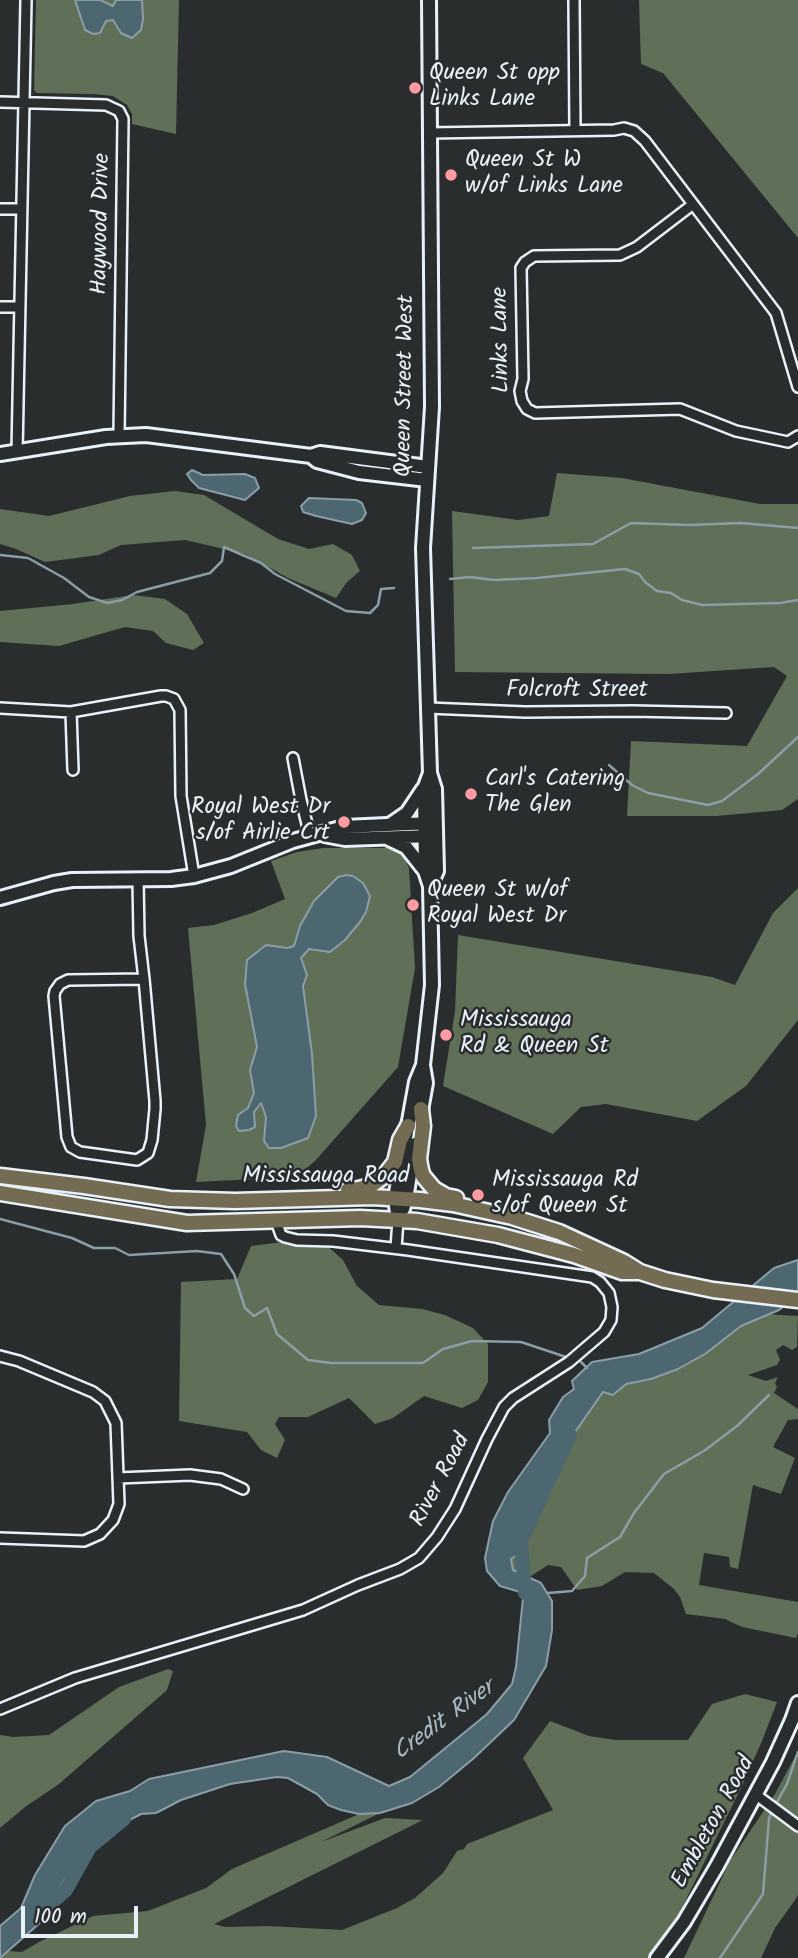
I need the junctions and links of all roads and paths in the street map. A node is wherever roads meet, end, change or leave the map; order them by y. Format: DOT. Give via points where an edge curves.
graph roads {
  1 [pos="26,0"];
  2 [pos="429,0"];
  3 [pos="574,0"];
  4 [pos="0,102"];
  5 [pos="23,103"];
  6 [pos="575,130"];
  7 [pos="429,133"];
  8 [pos="692,205"];
  9 [pos="0,209"];
  10 [pos="21,209"];
  11 [pos="0,307"];
  12 [pos="20,307"];
  13 [pos="798,387"];
  14 [pos="120,435"];
  15 [pos="798,436"];
  16 [pos="18,452"];
  17 [pos="0,454"];
  18 [pos="312,456"];
  19 [pos="428,467"];
  20 [pos="427,480"];
  21 [pos="0,708"];
  22 [pos="428,708"];
  23 [pos="71,712"];
  24 [pos="726,713"];
  25 [pos="293,758"];
  26 [pos="73,770"];
  27 [pos="430,773"];
  28 [pos="424,789"];
  29 [pos="391,824"];
  30 [pos="430,830"];
  31 [pos="315,835"];
  32 [pos="385,838"];
  33 [pos="425,871"];
  34 [pos="194,876"];
  35 [pos="138,880"];
  36 [pos="430,886"];
  37 [pos="0,898"];
  38 [pos="144,979"];
  39 [pos="423,1065"];
  40 [pos="421,1109"];
  41 [pos="408,1126"];
  42 [pos="0,1176"];
  43 [pos="0,1193"];
  44 [pos="315,1198"];
  45 [pos="401,1198"];
  46 [pos="512,1217"];
  47 [pos="398,1220"];
  48 [pos="533,1223"];
  49 [pos="279,1228"];
  50 [pos="396,1248"];
  51 [pos="640,1272"];
  52 [pos="798,1300"];
  53 [pos="0,1356"];
  54 [pos="118,1478"];
  55 [pos="243,1489"];
  56 [pos="0,1538"];
  57 [pos="798,1703"];
  58 [pos="0,1709"];
  59 [pos="755,1794"];
  60 [pos="798,1826"];
  61 [pos="657,1958"];
  1 -- 5 [label="street"];
  2 -- 7 [label="main road, Queen Street West"];
  3 -- 6 [label="street"];
  4 -- 5 [label="street"];
  5 -- 10 [label="street"];
  5 -- 14 [label="street, Haywood Drive" via="106,105 119,111 123,119"];
  6 -- 7 [label="street"];
  6 -- 8 [label="street" via="634,131"];
  7 -- 19 [label="main road, Queen Street West" via="432,407"];
  8 -- 13 [label="street" via="776,313"];
  8 -- 15 [label="street, Links Lane" via="620,255 534,256 525,262 521,275 522,401 535,413 680,410 736,431 788,442"];
  9 -- 10 [label="street"];
  10 -- 12 [label="street"];
  11 -- 12 [label="street"];
  12 -- 16 [label="street"];
  14 -- 16 [label="main road"];
  14 -- 18 [label="main road"];
  16 -- 17 [label="main road"];
  18 -- 19 [label="main road" via="320,453"];
  18 -- 20 [label="main road" via="359,471"];
  19 -- 20 [label="main road, Queen Street West"];
  20 -- 22 [label="main road, Queen Street West" via="423,548"];
  21 -- 23 [label="street"];
  22 -- 24 [label="street, Folcroft Street"];
  22 -- 27 [label="main road, Queen Street West"];
  23 -- 26 [label="street"];
  23 -- 34 [label="street" via="161,696 176,703 180,710 181,796"];
  25 -- 31 [label="street" via="301,800"];
  27 -- 28 [label="main road, Queen Street West"];
  27 -- 30 [label="main road, Queen Street West" via="435,789"];
  28 -- 29 [label="main road" via="408,813"];
  28 -- 30 [label="main road, Queen Street West"];
  29 -- 30 [label="main road"];
  29 -- 31 [label="main road" via="344,827"];
  30 -- 32 [label="main road"];
  30 -- 33 [label="main road, Queen Street West"];
  30 -- 36 [label="main road, Queen Street West" via="437,871"];
  31 -- 32 [label="main road"];
  31 -- 34 [label="main road"];
  32 -- 33 [label="main road" via="406,847"];
  33 -- 36 [label="main road, Queen Street West"];
  34 -- 35 [label="main road"];
  35 -- 37 [label="main road" via="72,880"];
  35 -- 38 [label="street"];
  36 -- 39 [label="main road, Queen Street West" via="433,962"];
  38 -- 38 [label="street" via="68,980 55,991 66,1137 80,1152 137,1160 150,1147 155,1109"];
  39 -- 40 [label="main road, Queen Street West" via="426,1083"];
  39 -- 41 [label="main road, Queen Street West"];
  40 -- 45 [label="main road, Queen Street West"];
  40 -- 46 [label="main road" via="424,1126 419,1159 428,1182 446,1196 502,1208"];
  41 -- 44 [label="main road" via="395,1162 384,1176 370,1186 320,1191"];
  41 -- 45 [label="main road, Queen Street West"];
  42 -- 44 [label="main road, Mississauga Road" via="170,1199"];
  43 -- 49 [label="main road, Mississauga Road" via="187,1223"];
  44 -- 45 [label="main road, Mississauga Road"];
  45 -- 46 [label="main road, Mississauga Road"];
  45 -- 47 [label="main road, Queen Street West"];
  46 -- 48 [label="main road, Mississauga Road"];
  47 -- 48 [label="main road" via="415,1209 517,1225"];
  47 -- 49 [label="main road, Mississauga Road" via="359,1218"];
  47 -- 50 [label="street"];
  47 -- 51 [label="main road, Mississauga Road" via="498,1235 622,1272"];
  48 -- 51 [label="main road, Mississauga Road"];
  49 -- 50 [label="street, River Road" via="285,1237 297,1240"];
  50 -- 58 [label="street, River Road" via="592,1277 609,1293 611,1320 604,1332 569,1362 504,1407 455,1508 419,1558 303,1610 75,1678"];
  51 -- 52 [label="main road, Mississauga Road" via="713,1290"];
  53 -- 54 [label="street" via="93,1392 105,1401 116,1423"];
  54 -- 55 [label="street" via="190,1475 222,1479"];
  54 -- 56 [label="street" via="119,1504 100,1534 84,1541"];
  57 -- 59 [label="main road, Embleton Road"];
  59 -- 60 [label="street"];
  59 -- 61 [label="main road, Embleton Road" via="684,1922"];
}
